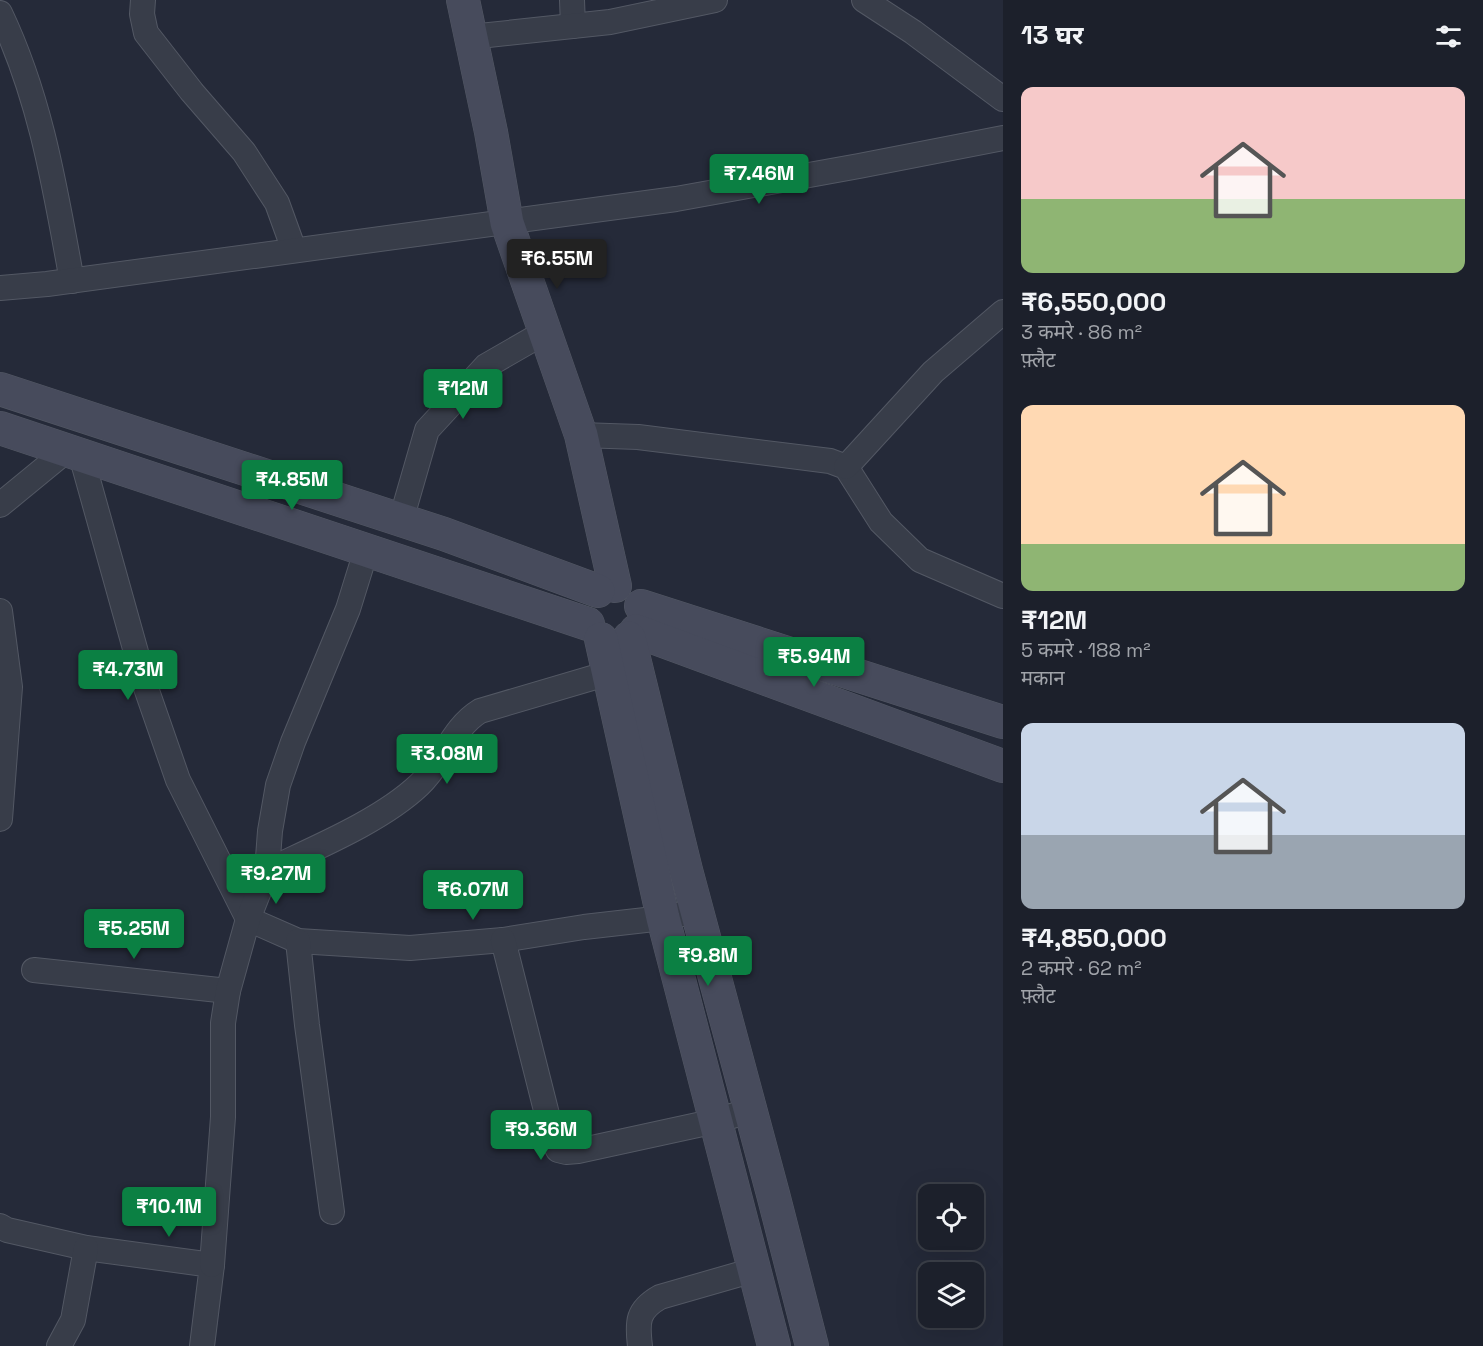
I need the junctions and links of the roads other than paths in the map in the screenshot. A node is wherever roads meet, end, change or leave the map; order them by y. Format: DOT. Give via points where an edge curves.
graph roads {
  1 [pos="143,0"];
  2 [pos="463,0"];
  3 [pos="572,0"];
  4 [pos="715,0"];
  5 [pos="864,0"];
  6 [pos="0,13"];
  7 [pos="573,26"];
  8 [pos="470,38"];
  9 [pos="1003,99"];
  10 [pos="1003,138"];
  11 [pos="507,223"];
  12 [pos="294,250"];
  13 [pos="72,281"];
  14 [pos="0,288"];
  15 [pos="1003,312"];
  16 [pos="545,332"];
  17 [pos="0,389"];
  18 [pos="0,428"];
  19 [pos="581,435"];
  20 [pos="74,453"];
  21 [pos="846,467"];
  22 [pos="0,505"];
  23 [pos="401,520"];
  24 [pos="366,551"];
  25 [pos="607,589"];
  26 [pos="1003,596"];
  27 [pos="0,611"];
  28 [pos="619,628"];
  29 [pos="609,673"];
  30 [pos="956,706"];
  31 [pos="1003,722"];
  32 [pos="942,745"];
  33 [pos="1003,766"];
  34 [pos="0,819"];
  35 [pos="267,871"];
  36 [pos="697,910"];
  37 [pos="663,918"];
  38 [pos="248,919"];
  39 [pos="298,940"];
  40 [pos="503,940"];
  41 [pos="34,970"];
  42 [pos="228,991"];
  43 [pos="719,993"];
  44 [pos="685,1002"];
  45 [pos="751,1110"];
  46 [pos="716,1121"];
  47 [pos="332,1212"];
  48 [pos="781,1223"];
  49 [pos="0,1226"];
  50 [pos="745,1234"];
  51 [pos="86,1248"];
  52 [pos="212,1265"];
  53 [pos="754,1270"];
  54 [pos="59,1346"];
  55 [pos="202,1346"];
  56 [pos="640,1346"];
  57 [pos="774,1346"];
  58 [pos="812,1346"];
  1 -- 12 [label="street" via="146,33 244,152 277,203"];
  2 -- 8 [label="street"];
  3 -- 7 [label="street"];
  4 -- 7 [label="street"];
  5 -- 9 [label="street"];
  6 -- 13 [label="street" via="32,93 50,160"];
  7 -- 8 [label="street"];
  8 -- 11 [label="street"];
  10 -- 11 [label="street" via="688,197"];
  11 -- 12 [label="street"];
  11 -- 16 [label="street"];
  12 -- 13 [label="street"];
  13 -- 14 [label="street"];
  15 -- 21 [label="street" via="933,372"];
  16 -- 19 [label="street"];
  16 -- 23 [label="street" via="486,366 431,424"];
  17 -- 23 [label="street"];
  18 -- 20 [label="street"];
  19 -- 21 [label="street" via="638,437 830,461"];
  19 -- 25 [label="street"];
  20 -- 22 [label="street"];
  20 -- 24 [label="street"];
  20 -- 38 [label="street" via="178,780"];
  21 -- 26 [label="street" via="881,522 920,560"];
  23 -- 25 [label="street"];
  24 -- 28 [label="street"];
  24 -- 35 [label="street" via="348,609 278,785"];
  25 -- 28 [label="street" via="631,591"];
  25 -- 28 [label="street" via="588,605 587,615"];
  27 -- 34 [label="street" via="10,687"];
  28 -- 29 [label="street"];
  28 -- 30 [label="street"];
  28 -- 32 [label="street"];
  28 -- 36 [label="street"];
  29 -- 35 [label="street" via="480,711 469,718 426,778 397,802 329,842"];
  29 -- 37 [label="street"];
  30 -- 31 [label="street"];
  30 -- 32 [label="street"];
  32 -- 33 [label="street"];
  35 -- 38 [label="street"];
  36 -- 37 [label="street"];
  36 -- 43 [label="street"];
  37 -- 40 [label="street"];
  37 -- 44 [label="street"];
  38 -- 39 [label="street"];
  38 -- 42 [label="street"];
  39 -- 40 [label="street" via="410,948"];
  39 -- 47 [label="street"];
  40 -- 46 [label="street" via="558,1150 579,1152"];
  41 -- 42 [label="street"];
  42 -- 52 [label="street"];
  43 -- 44 [label="street"];
  43 -- 45 [label="street"];
  44 -- 46 [label="street"];
  45 -- 46 [label="street"];
  45 -- 48 [label="street"];
  46 -- 50 [label="street"];
  48 -- 50 [label="street"];
  48 -- 58 [label="street"];
  49 -- 51 [label="street"];
  50 -- 53 [label="street"];
  51 -- 52 [label="street"];
  51 -- 54 [label="street" via="74,1320"];
  52 -- 55 [label="street"];
  53 -- 56 [label="street" via="650,1303 638,1320"];
  53 -- 57 [label="street"];
}
